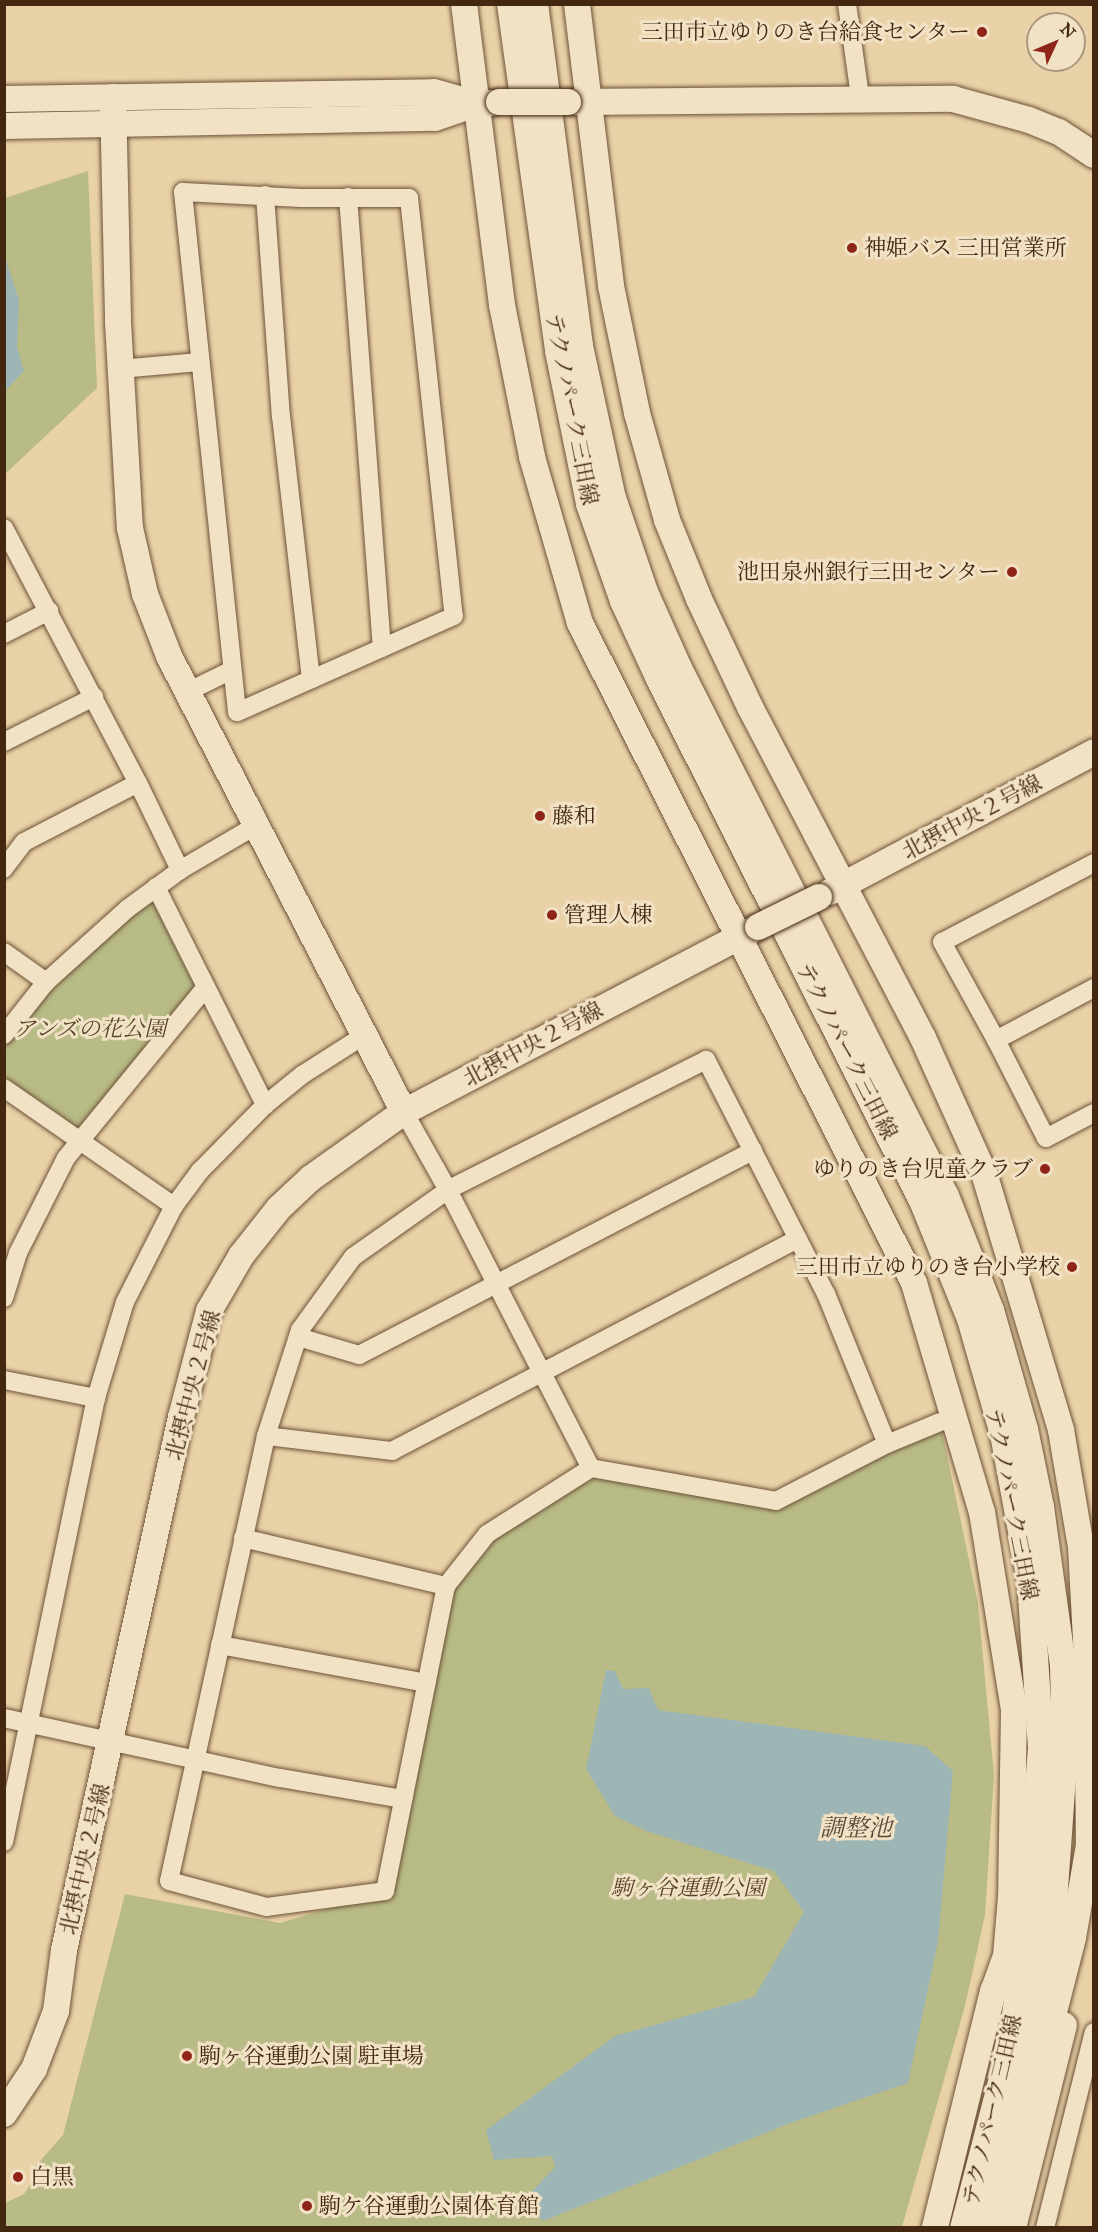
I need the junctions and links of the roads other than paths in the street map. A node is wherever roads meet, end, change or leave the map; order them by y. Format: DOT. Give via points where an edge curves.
graph roads {
  1 [pos="464,4"];
  2 [pos="510,4"];
  3 [pos="535,4"];
  4 [pos="577,4"];
  5 [pos="847,4"];
  6 [pos="113,97"];
  7 [pos="860,97"];
  8 [pos="4,99"];
  9 [pos="579,102"];
  10 [pos="487,103"];
  11 [pos="4,126"];
  12 [pos="113,126"];
  13 [pos="1094,155"];
  14 [pos="265,195"];
  15 [pos="348,197"];
  16 [pos="199,362"];
  17 [pos="120,369"];
  18 [pos="4,528"];
  19 [pos="49,611"];
  20 [pos="4,634"];
  21 [pos="382,648"];
  22 [pos="232,670"];
  23 [pos="311,679"];
  24 [pos="187,692"];
  25 [pos="94,697"];
  26 [pos="4,742"];
  27 [pos="1094,752"];
  28 [pos="138,783"];
  29 [pos="255,826"];
  30 [pos="1094,863"];
  31 [pos="4,869"];
  32 [pos="180,870"];
  33 [pos="845,884"];
  34 [pos="156,887"];
  35 [pos="747,932"];
  36 [pos="4,952"];
  37 [pos="46,982"];
  38 [pos="205,988"];
  39 [pos="1094,988"];
  40 [pos="4,1035"];
  41 [pos="363,1036"];
  42 [pos="996,1040"];
  43 [pos="4,1088"];
  44 [pos="266,1105"];
  45 [pos="404,1112"];
  46 [pos="1094,1113"];
  47 [pos="79,1141"];
  48 [pos="753,1151"];
  49 [pos="448,1190"];
  50 [pos="174,1206"];
  51 [pos="798,1239"];
  52 [pos="496,1283"];
  53 [pos="4,1298"];
  54 [pos="298,1337"];
  55 [pos="544,1374"];
  56 [pos="4,1380"];
  57 [pos="96,1398"];
  58 [pos="940,1422"];
  59 [pos="266,1436"];
  60 [pos="886,1444"];
  61 [pos="591,1468"];
  62 [pos="243,1538"];
  63 [pos="446,1586"];
  64 [pos="220,1645"];
  65 [pos="427,1683"];
  66 [pos="4,1718"];
  67 [pos="30,1722"];
  68 [pos="111,1741"];
  69 [pos="195,1761"];
  70 [pos="404,1799"];
  71 [pos="4,1842"];
  72 [pos="1073,1938"];
  73 [pos="1006,1956"];
  74 [pos="1094,2032"];
  75 [pos="1026,2079"];
  76 [pos="4,2114"];
  77 [pos="988,2135"];
  78 [pos="935,2228"];
  79 [pos="963,2228"];
  80 [pos="988,2228"];
  81 [pos="1013,2228"];
  82 [pos="1045,2228"];
  1 -- 10 [label="main road"];
  2 -- 77 [label="main road, テクノパーク三田線" via="558,351 589,504 623,601 659,678 923,1203 970,1319 1003,1434 1030,1579 1041,1747 1022,1967 1011,2044"];
  3 -- 75 [label="main road, テクノパーク三田線" via="580,346 613,498 645,592 679,668 946,1196 991,1310 1025,1430 1041,1508 1063,1666 1065,1749 1053,1916"];
  4 -- 9 [label="main road"];
  5 -- 7 [label="street"];
  6 -- 8 [label="main road"];
  6 -- 10 [label="main road" via="434,92"];
  6 -- 12 [label="main road"];
  7 -- 9 [label="main road"];
  7 -- 13 [label="main road" via="953,99 1000,108 1059,132"];
  9 -- 10 [label="main road, bridge"];
  9 -- 33 [label="main road" via="636,413 667,520 750,707"];
  10 -- 12 [label="main road" via="435,118"];
  10 -- 35 [label="main road" via="502,305 532,457 580,623"];
  11 -- 12 [label="main road"];
  12 -- 17 [label="main road"];
  14 -- 15 [label="street"];
  14 -- 16 [label="street" via="183,192"];
  14 -- 23 [label="street" via="281,416"];
  15 -- 21 [label="street"];
  15 -- 21 [label="street" via="409,198 454,616"];
  16 -- 17 [label="street"];
  16 -- 22 [label="street"];
  17 -- 24 [label="main road" via="130,528 145,594"];
  18 -- 19 [label="street"];
  19 -- 20 [label="street"];
  19 -- 25 [label="street"];
  21 -- 23 [label="street"];
  22 -- 23 [label="street" via="237,712"];
  22 -- 24 [label="street"];
  24 -- 29 [label="main road"];
  25 -- 26 [label="street"];
  25 -- 28 [label="street"];
  27 -- 33 [label="main road, 北摂中央２号線"];
  28 -- 31 [label="street" via="24,842"];
  28 -- 32 [label="street"];
  29 -- 32 [label="street"];
  29 -- 41 [label="main road"];
  30 -- 42 [label="street" via="942,942"];
  32 -- 34 [label="street"];
  33 -- 35 [label="main road, 北摂中央２号線, bridge"];
  33 -- 72 [label="main road" via="984,1173 1061,1430 1081,1547 1088,1671 1089,1845"];
  34 -- 37 [label="street"];
  34 -- 38 [label="street"];
  35 -- 45 [label="main road, 北摂中央２号線"];
  35 -- 73 [label="main road" via="914,1282 982,1512 1014,1710 1011,1897"];
  36 -- 37 [label="street"];
  37 -- 40 [label="street"];
  38 -- 44 [label="street"];
  38 -- 47 [label="street"];
  39 -- 42 [label="street"];
  41 -- 44 [label="street"];
  41 -- 45 [label="main road"];
  42 -- 46 [label="street" via="1046,1138"];
  43 -- 47 [label="street"];
  44 -- 50 [label="street" via="200,1171"];
  45 -- 49 [label="street"];
  45 -- 68 [label="main road, 北摂中央２号線" via="328,1165 279,1208 241,1256 209,1311"];
  47 -- 50 [label="street"];
  47 -- 53 [label="street" via="66,1158 18,1253"];
  48 -- 49 [label="street" via="706,1060"];
  48 -- 51 [label="street"];
  48 -- 52 [label="street"];
  49 -- 52 [label="street"];
  49 -- 54 [label="street" via="352,1257"];
  50 -- 57 [label="street" via="125,1302"];
  51 -- 55 [label="street"];
  51 -- 60 [label="street" via="826,1294"];
  52 -- 54 [label="street" via="360,1355"];
  52 -- 55 [label="street"];
  54 -- 59 [label="street"];
  55 -- 59 [label="street" via="392,1451"];
  55 -- 61 [label="street"];
  56 -- 57 [label="street"];
  57 -- 67 [label="street"];
  58 -- 60 [label="street"];
  59 -- 62 [label="street"];
  60 -- 61 [label="street" via="776,1501"];
  61 -- 63 [label="street" via="487,1534"];
  62 -- 63 [label="street"];
  62 -- 64 [label="street"];
  63 -- 65 [label="street"];
  64 -- 65 [label="street"];
  64 -- 69 [label="street"];
  65 -- 70 [label="street"];
  66 -- 67 [label="street"];
  67 -- 68 [label="street"];
  67 -- 71 [label="street"];
  68 -- 69 [label="street"];
  68 -- 76 [label="main road, 北摂中央２号線" via="64,1950 56,2011 34,2069"];
  69 -- 70 [label="street"];
  69 -- 70 [label="street" via="169,1881 267,1907 385,1891"];
  72 -- 75 [label="main road" via="1049,2037"];
  72 -- 81 [label="main road" via="1070,1998"];
  73 -- 77 [label="main road" via="984,2093"];
  73 -- 78 [label="main road" via="993,1990"];
  74 -- 82 [label="street"];
  75 -- 80 [label="main road, テクノパーク三田線"];
  77 -- 79 [label="main road, テクノパーク三田線"];
}
